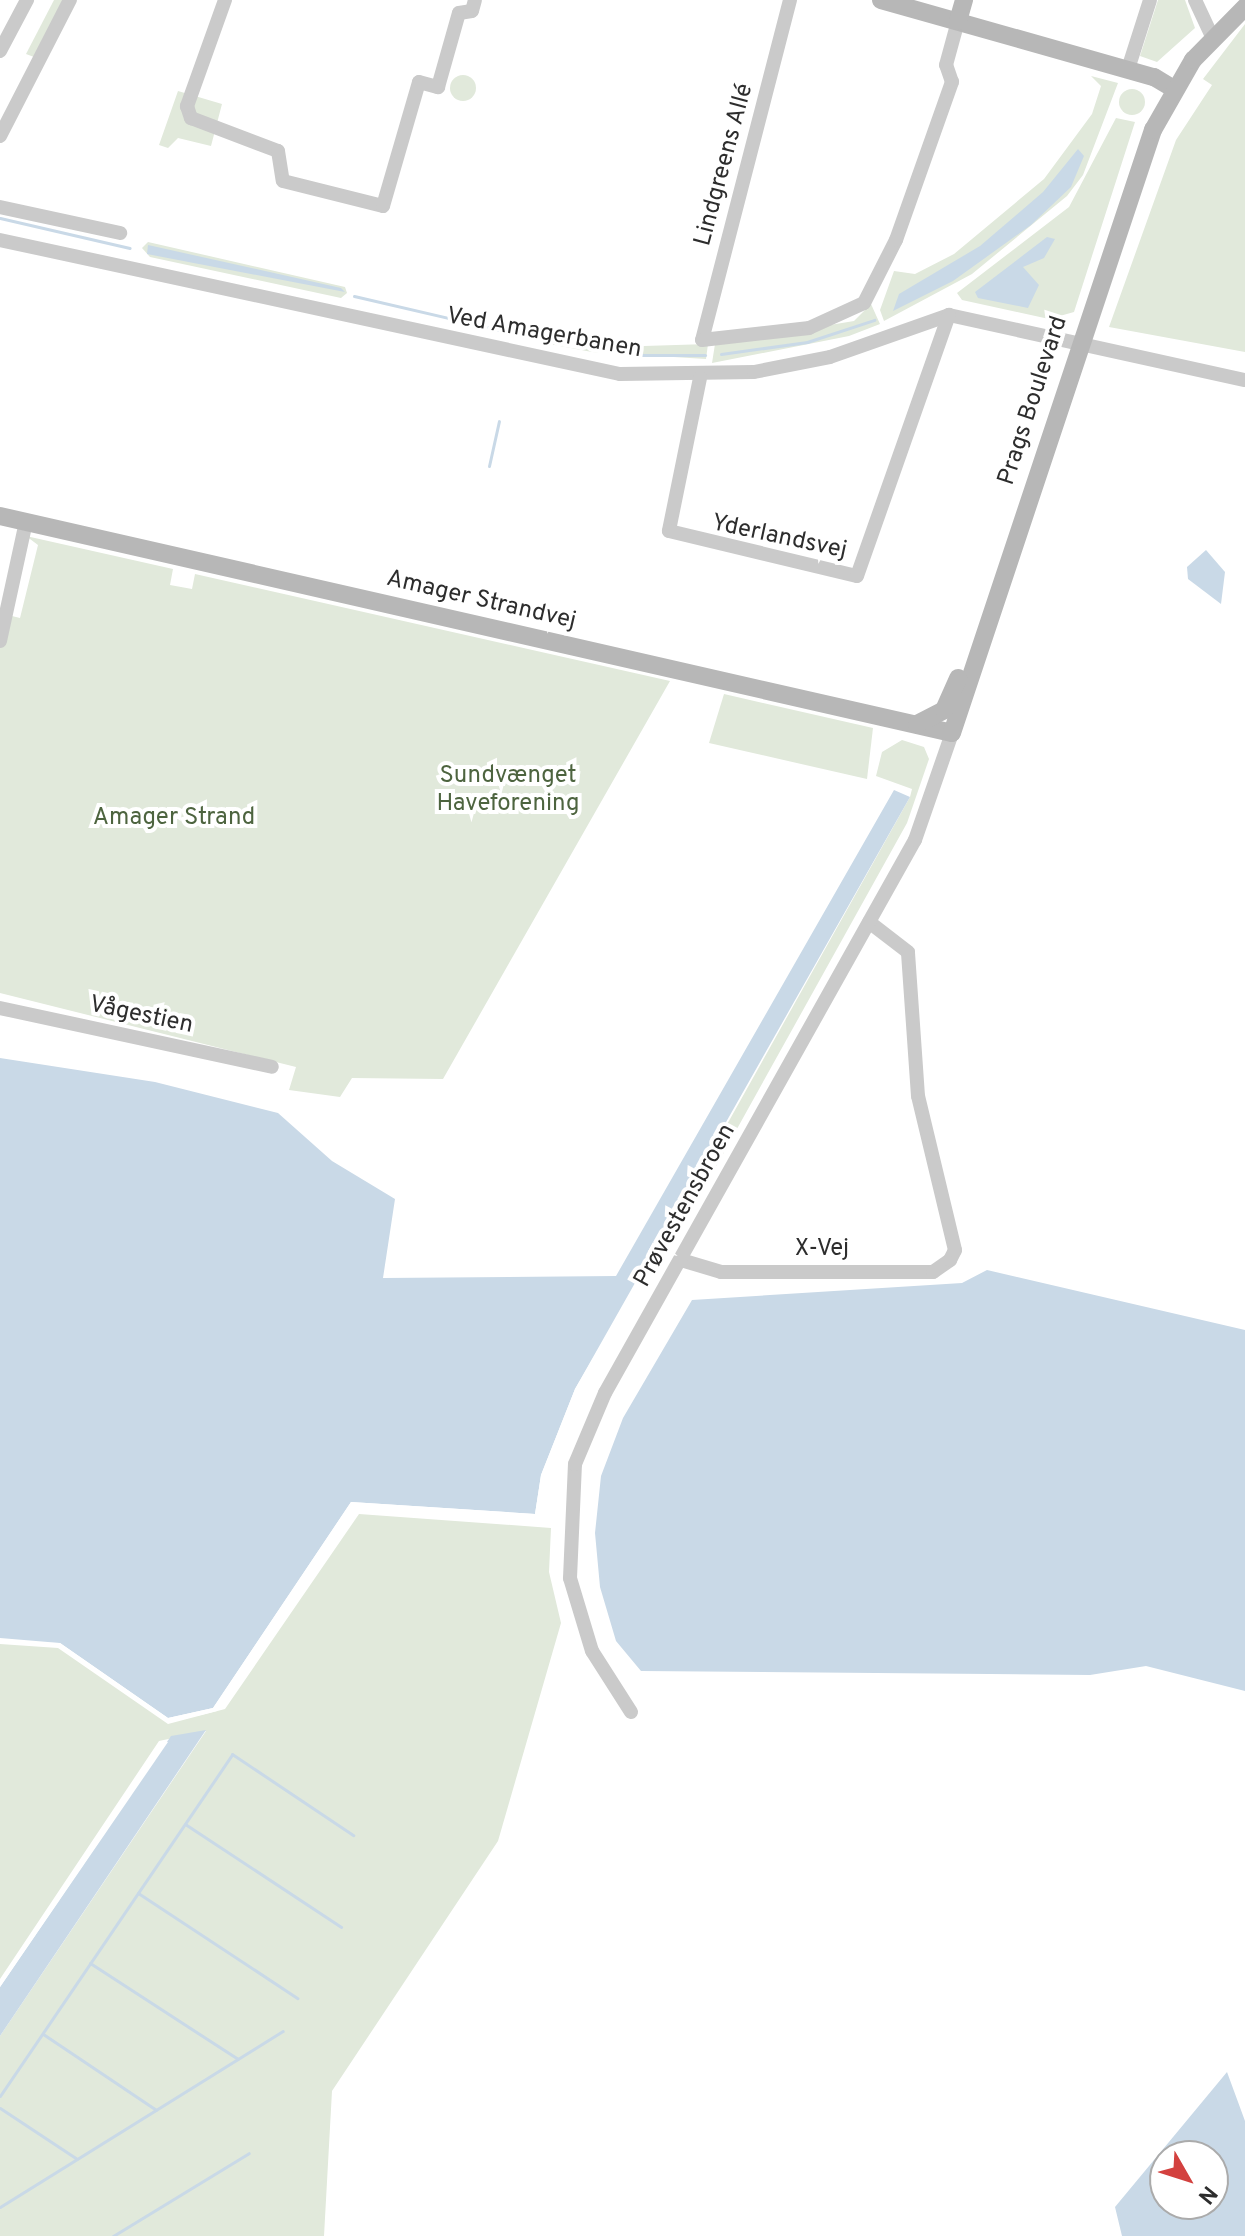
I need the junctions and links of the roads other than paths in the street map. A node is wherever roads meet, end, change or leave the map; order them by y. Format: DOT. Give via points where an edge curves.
graph roads {
  1 [pos="27,0"];
  2 [pos="70,0"];
  3 [pos="225,0"];
  4 [pos="475,0"];
  5 [pos="790,0"];
  6 [pos="881,0"];
  7 [pos="964,0"];
  8 [pos="1150,0"];
  9 [pos="1195,0"];
  10 [pos="1245,7"];
  11 [pos="958,21"];
  12 [pos="1212,36"];
  13 [pos="0,51"];
  14 [pos="1128,69"];
  15 [pos="1174,89"];
  16 [pos="0,136"];
  17 [pos="0,207"];
  18 [pos="120,233"];
  19 [pos="0,240"];
  20 [pos="949,315"];
  21 [pos="1077,343"];
  22 [pos="700,378"];
  23 [pos="1245,380"];
  24 [pos="0,516"];
  25 [pos="26,522"];
  26 [pos="988,620"];
  27 [pos="0,641"];
  28 [pos="915,724"];
  29 [pos="952,733"];
  30 [pos="869,922"];
  31 [pos="0,1008"];
  32 [pos="272,1067"];
  33 [pos="681,1260"];
  34 [pos="631,1712"];
  1 -- 13 [label="street"];
  2 -- 16 [label="street"];
  3 -- 4 [label="street" via="187,106 191,118 278,151 283,181 383,206 419,82 438,87 459,13 472,11"];
  5 -- 11 [label="street, Lindgreens Allé" via="702,340 809,328 864,303 896,240 952,82 946,65"];
  6 -- 11 [label="street"];
  7 -- 11 [label="street"];
  8 -- 14 [label="street"];
  9 -- 12 [label="street"];
  10 -- 12 [label="street, Prags Boulevard"];
  11 -- 14 [label="street"];
  12 -- 15 [label="street, Prags Boulevard"];
  14 -- 15 [label="street"];
  15 -- 21 [label="street, Prags Boulevard"];
  17 -- 18 [label="street"];
  19 -- 22 [label="street, Ved Amagerbanen" via="562,365"];
  20 -- 21 [label="street"];
  20 -- 22 [label="street, Ved Amagerbanen" via="830,357"];
  20 -- 22 [label="street, Yderlandsvej" via="857,576 669,531"];
  21 -- 23 [label="street"];
  21 -- 26 [label="street, Prags Boulevard"];
  24 -- 25 [label="street, Amager Strandvej"];
  25 -- 27 [label="street"];
  25 -- 28 [label="street, Amager Strandvej"];
  26 -- 28 [label="street" via="971,640 944,710"];
  26 -- 29 [label="street, Prags Boulevard"];
  28 -- 29 [label="street, Amager Strandvej"];
  29 -- 30 [label="street, Prøvestensbroen" via="915,840"];
  30 -- 33 [label="street, Prøvestensbroen"];
  30 -- 33 [label="street, X-Vej" via="908,952 918,1096 955,1250 933,1272 721,1272"];
  31 -- 32 [label="street, Vågestien"];
  33 -- 34 [label="street, Prøvestensbroen" via="588,1427 568,1502 578,1615"];
}
